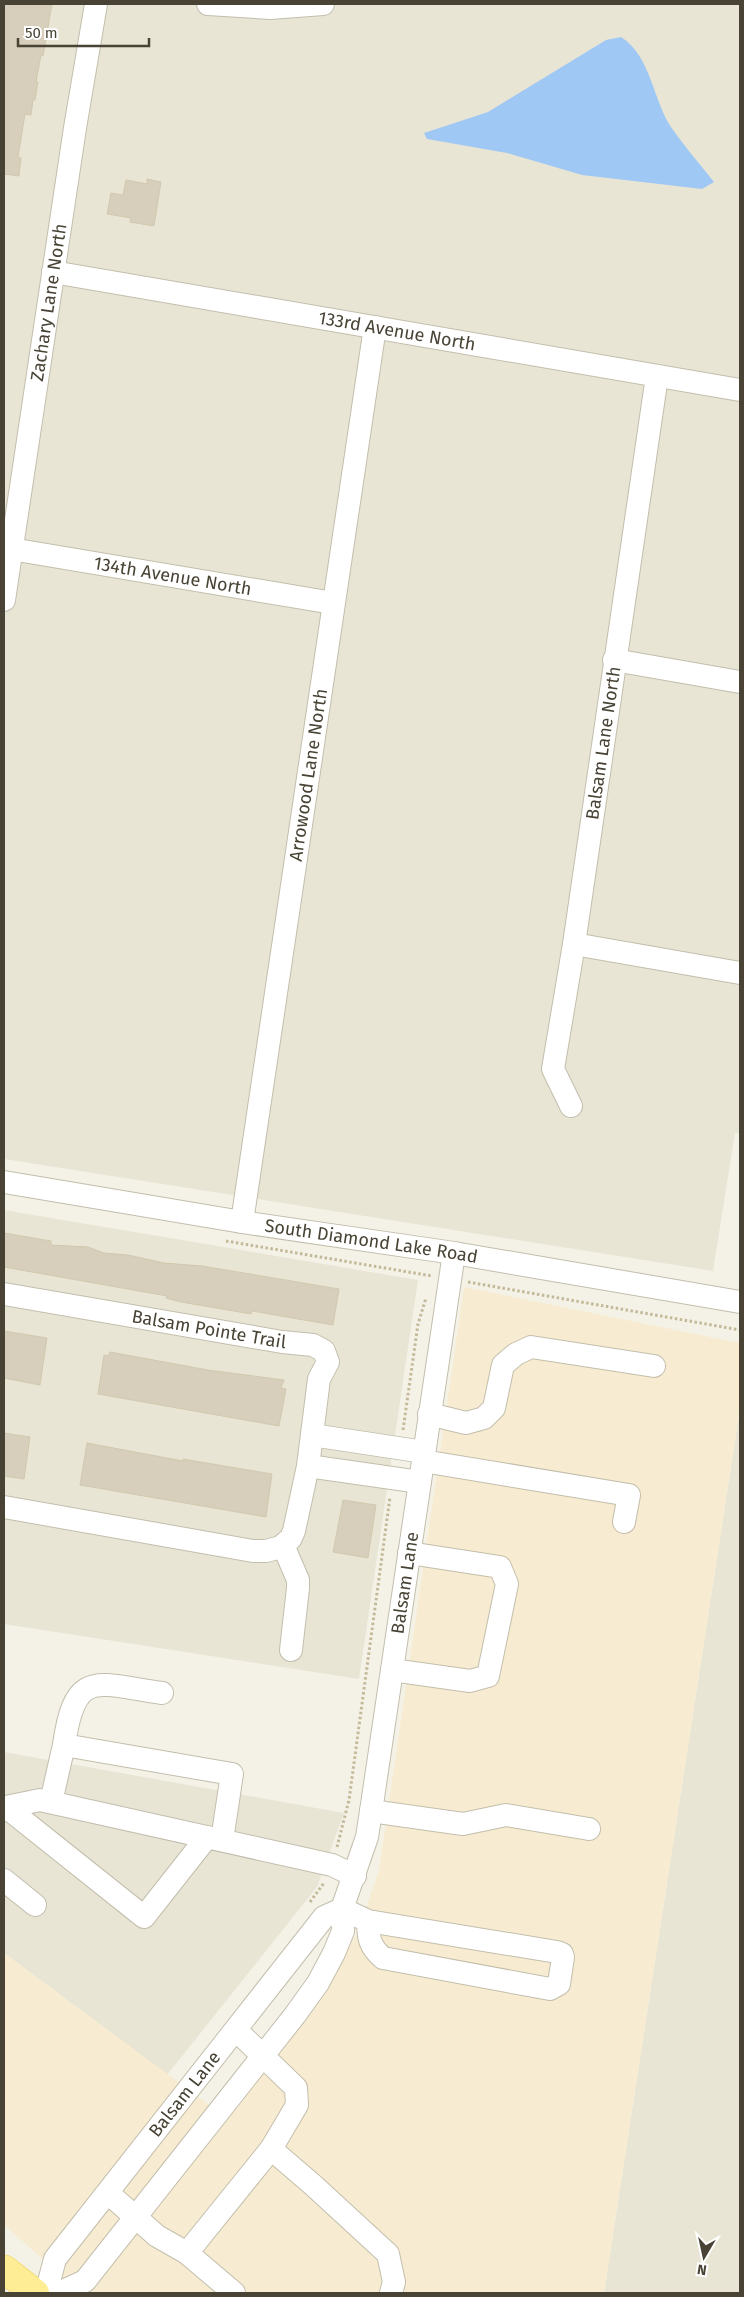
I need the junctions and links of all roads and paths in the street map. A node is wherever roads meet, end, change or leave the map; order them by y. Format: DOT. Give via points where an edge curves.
graph roads {
  1 [pos="96,4"];
  2 [pos="208,4"];
  3 [pos="323,4"];
  4 [pos="52,272"];
  5 [pos="375,326"];
  6 [pos="657,376"];
  7 [pos="740,390"];
  8 [pos="11,549"];
  9 [pos="4,600"];
  10 [pos="333,603"];
  11 [pos="614,660"];
  12 [pos="740,682"];
  13 [pos="574,944"];
  14 [pos="740,973"];
  15 [pos="571,1106"];
  16 [pos="4,1182"];
  17 [pos="242,1222"];
  18 [pos="224,1241"];
  19 [pos="454,1253"];
  20 [pos="437,1279"];
  21 [pos="428,1289"];
  22 [pos="4,1294"];
  23 [pos="740,1302"];
  24 [pos="740,1330"];
  25 [pos="654,1366"];
  26 [pos="429,1414"];
  27 [pos="312,1435"];
  28 [pos="400,1448"];
  29 [pos="422,1465"];
  30 [pos="308,1466"];
  31 [pos="393,1478"];
  32 [pos="4,1507"];
  33 [pos="624,1522"];
  34 [pos="283,1545"];
  35 [pos="409,1553"];
  36 [pos="291,1650"];
  37 [pos="392,1670"];
  38 [pos="162,1693"];
  39 [pos="64,1745"];
  40 [pos="51,1802"];
  41 [pos="5,1808"];
  42 [pos="371,1811"];
  43 [pos="589,1828"];
  44 [pos="215,1839"];
  45 [pos="332,1865"];
  46 [pos="355,1876"];
  47 [pos="4,1880"];
  48 [pos="34,1906"];
  49 [pos="305,1909"];
  50 [pos="342,1909"];
  51 [pos="368,1921"];
  52 [pos="236,2030"];
  53 [pos="263,2055"];
  54 [pos="271,2149"];
  55 [pos="108,2193"];
  56 [pos="136,2217"];
  57 [pos="187,2253"];
  58 [pos="4,2269"];
  59 [pos="35,2293"];
  60 [pos="46,2293"];
  61 [pos="59,2293"];
  62 [pos="234,2293"];
  63 [pos="391,2293"];
  1 -- 4 [label="street, Zachary Lane North"];
  2 -- 3 [label="street" via="270,8"];
  4 -- 5 [label="street, 133rd Avenue North"];
  4 -- 8 [label="street, Zachary Lane North"];
  5 -- 6 [label="street, 133rd Avenue North"];
  5 -- 10 [label="street, Arrowood Lane North"];
  6 -- 7 [label="street, 133rd Avenue North"];
  6 -- 11 [label="street, Balsam Lane North"];
  8 -- 9 [label="street, Zachary Lane North"];
  8 -- 10 [label="street, 134th Avenue North"];
  10 -- 17 [label="street, Arrowood Lane North"];
  11 -- 12 [label="street"];
  11 -- 13 [label="street, Balsam Lane North"];
  13 -- 14 [label="street"];
  13 -- 15 [label="street, Balsam Lane North" via="553,1069"];
  16 -- 17 [label="street, South Diamond Lake Road"];
  17 -- 19 [label="street, South Diamond Lake Road"];
  18 -- 20 [label="path"];
  19 -- 20 [label="street, Balsam Lane"];
  19 -- 23 [label="street, South Diamond Lake Road"];
  20 -- 24 [label="path"];
  20 -- 26 [label="street, Balsam Lane"];
  21 -- 28 [label="path" via="418,1324"];
  22 -- 27 [label="street, Balsam Pointe Trail" via="318,1346 327,1354 328,1362 320,1379"];
  25 -- 26 [label="street" via="531,1347 503,1365 494,1408 484,1418 466,1422"];
  26 -- 29 [label="street, Balsam Lane"];
  27 -- 28 [label="street"];
  27 -- 30 [label="street, Balsam Pointe Trail"];
  28 -- 29 [label="street"];
  29 -- 31 [label="street"];
  29 -- 33 [label="street" via="629,1496"];
  29 -- 35 [label="street, Balsam Lane"];
  30 -- 31 [label="street"];
  30 -- 34 [label="street, Balsam Pointe Trail" via="294,1531"];
  31 -- 45 [label="path" via="349,1800"];
  32 -- 34 [label="street" via="253,1551 266,1551"];
  34 -- 36 [label="street" via="298,1580"];
  35 -- 37 [label="street, Balsam Lane"];
  35 -- 37 [label="street" via="500,1567 507,1584 488,1676 470,1681"];
  37 -- 42 [label="street, Balsam Lane"];
  38 -- 39 [label="street" via="96,1684 85,1688 74,1701 68,1717"];
  39 -- 40 [label="street"];
  39 -- 44 [label="street" via="232,1774"];
  40 -- 41 [label="street" via="40,1800"];
  40 -- 44 [label="street"];
  41 -- 44 [label="street" via="144,1917"];
  42 -- 43 [label="street" via="463,1824 506,1815"];
  42 -- 46 [label="street, Balsam Lane"];
  44 -- 45 [label="street"];
  45 -- 46 [label="street"];
  45 -- 49 [label="path" via="323,1885"];
  46 -- 50 [label="street, Balsam Lane"];
  47 -- 48 [label="street"];
  50 -- 51 [label="street"];
  50 -- 52 [label="street, Balsam Lane" via="324,1917"];
  50 -- 53 [label="street, Balsam Lane" via="343,1931 318,1983"];
  51 -- 51 [label="street" via="557,1952 563,1957 559,1984 550,1989 383,1958 368,1939"];
  52 -- 53 [label="street"];
  52 -- 55 [label="street, Balsam Lane"];
  53 -- 54 [label="street" via="296,2088 297,2105"];
  53 -- 56 [label="street, Balsam Lane"];
  54 -- 57 [label="street"];
  54 -- 63 [label="street" via="388,2254 394,2282"];
  55 -- 56 [label="street"];
  55 -- 60 [label="street, Balsam Lane" via="55,2259"];
  56 -- 57 [label="street" via="157,2236"];
  56 -- 61 [label="street, Balsam Lane" via="85,2281"];
  57 -- 62 [label="street"];
  58 -- 59 [label="main road"];
}
